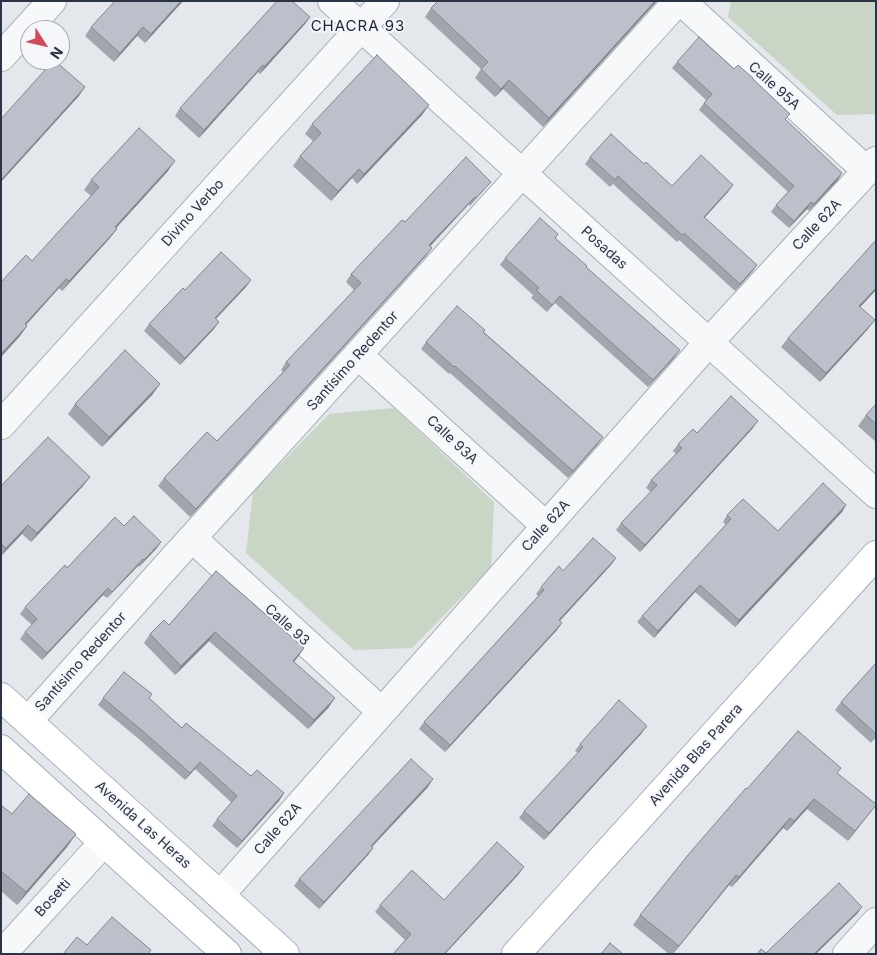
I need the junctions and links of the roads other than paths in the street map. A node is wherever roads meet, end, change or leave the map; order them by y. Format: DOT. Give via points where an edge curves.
graph roads {
  1 [pos="52,1"];
  2 [pos="332,1"];
  3 [pos="384,1"];
  4 [pos="680,1"];
  5 [pos="361,27"];
  6 [pos="5,45"];
  7 [pos="871,166"];
  8 [pos="522,174"];
  9 [pos="708,342"];
  10 [pos="358,355"];
  11 [pos="1,424"];
  12 [pos="876,494"];
  13 [pos="546,526"];
  14 [pos="192,538"];
  15 [pos="876,555"];
  16 [pos="1,697"];
  17 [pos="381,711"];
  18 [pos="28,721"];
  19 [pos="1,749"];
  20 [pos="104,842"];
  21 [pos="220,895"];
  22 [pos="876,922"];
  23 [pos="2,954"];
  24 [pos="227,954"];
  25 [pos="285,954"];
  26 [pos="516,954"];
  27 [pos="847,954"];
  1 -- 6 [label="street"];
  2 -- 5 [label="street, Posadas"];
  3 -- 5 [label="street, Divino Verbo"];
  4 -- 7 [label="street, Calle 95A"];
  4 -- 8 [label="street, Santísimo Redentor"];
  5 -- 8 [label="street, Posadas"];
  5 -- 11 [label="street, Divino Verbo"];
  7 -- 9 [label="street, Calle 62A"];
  8 -- 9 [label="street, Posadas"];
  8 -- 10 [label="street, Santísimo Redentor"];
  9 -- 12 [label="street, Posadas"];
  9 -- 13 [label="street, Calle 62A"];
  10 -- 13 [label="street, Calle 93A"];
  10 -- 14 [label="street, Santísimo Redentor"];
  13 -- 17 [label="street, Calle 62A"];
  14 -- 17 [label="street, Calle 93"];
  14 -- 18 [label="street, Santísimo Redentor"];
  15 -- 26 [label="main road, Avenida Blas Parera"];
  16 -- 18 [label="main road, Avenida Las Heras"];
  17 -- 21 [label="street, Calle 62A"];
  18 -- 21 [label="main road, Avenida Las Heras"];
  19 -- 20 [label="main road"];
  20 -- 23 [label="street, Bosetti"];
  20 -- 24 [label="main road"];
  21 -- 25 [label="main road, Avenida Las Heras"];
  22 -- 27 [label="street"];
}
